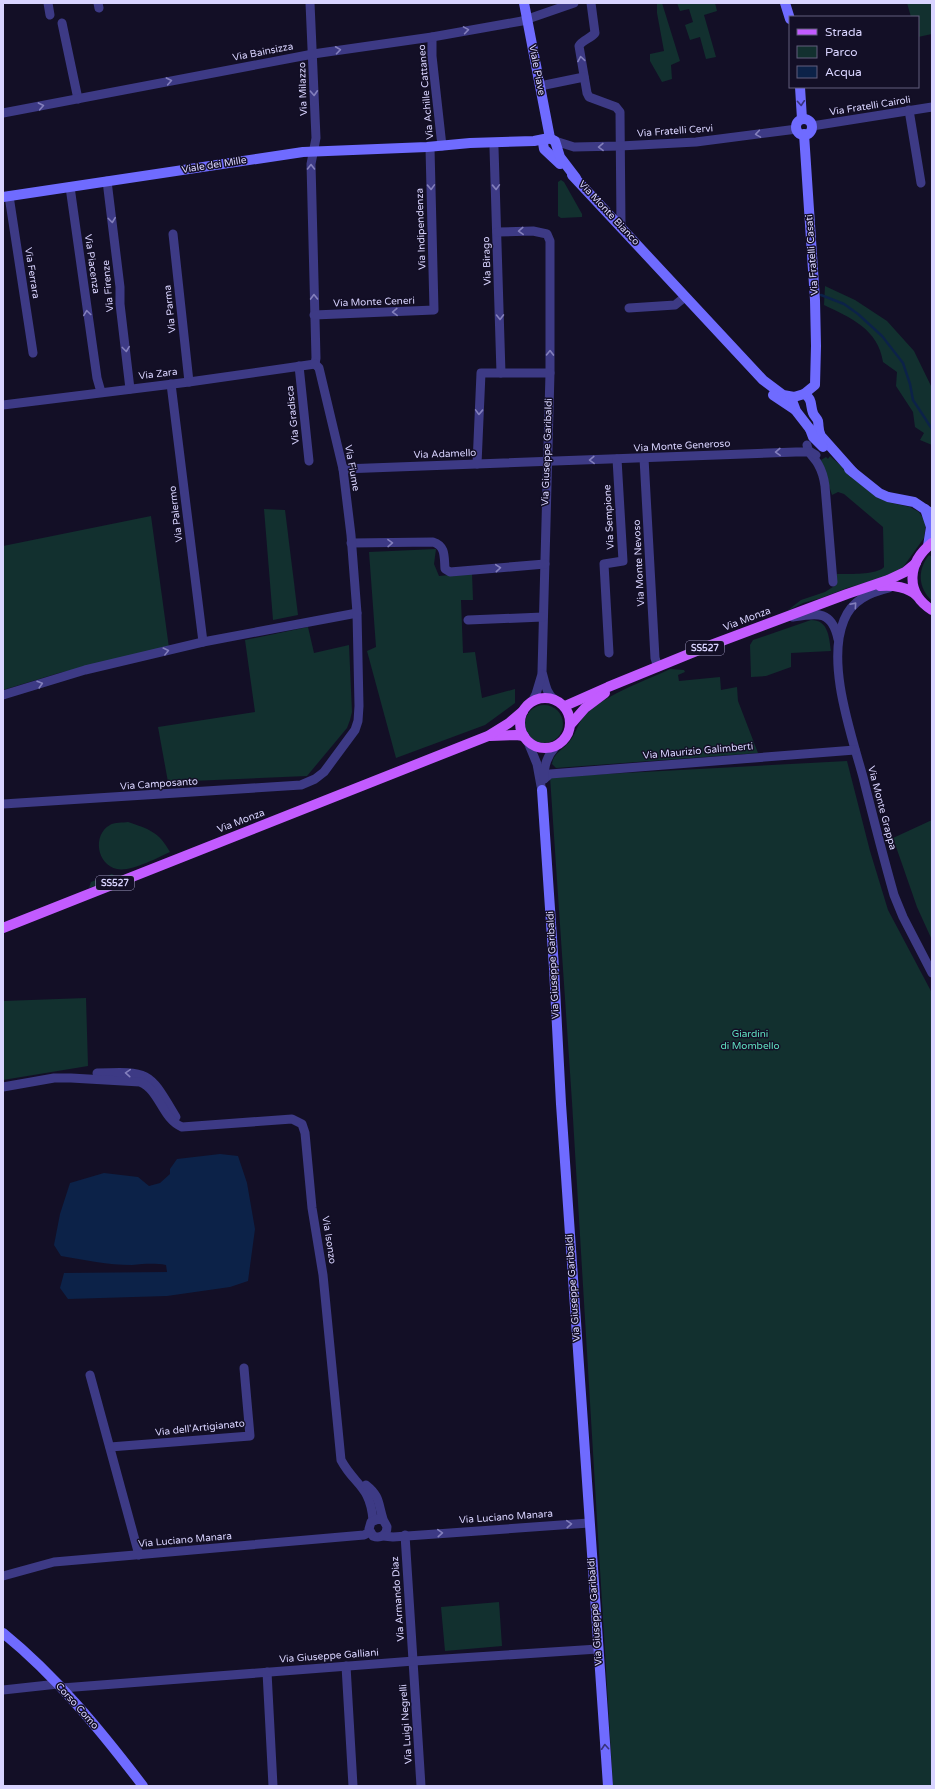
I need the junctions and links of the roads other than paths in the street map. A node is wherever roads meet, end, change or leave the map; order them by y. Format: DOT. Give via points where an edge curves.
graph roads {
  1 [pos="48,3"];
  2 [pos="310,3"];
  3 [pos="524,3"];
  4 [pos="574,3"];
  5 [pos="591,3"];
  6 [pos="785,3"];
  7 [pos="50,15"];
  8 [pos="789,16"];
  9 [pos="527,20"];
  10 [pos="62,23"];
  11 [pos="432,37"];
  12 [pos="313,54"];
  13 [pos="584,77"];
  14 [pos="540,86"];
  15 [pos="800,88"];
  16 [pos="78,98"];
  17 [pos="3,103"];
  18 [pos="932,107"];
  19 [pos="909,110"];
  20 [pos="4,113"];
  21 [pos="802,119"];
  22 [pos="812,126"];
  23 [pos="800,131"];
  24 [pos="552,141"];
  25 [pos="442,146"];
  26 [pos="620,146"];
  27 [pos="428,148"];
  28 [pos="494,148"];
  29 [pos="314,151"];
  30 [pos="546,151"];
  31 [pos="576,178"];
  32 [pos="107,181"];
  33 [pos="921,183"];
  34 [pos="70,187"];
  35 [pos="6,196"];
  36 [pos="621,226"];
  37 [pos="497,232"];
  38 [pos="173,234"];
  39 [pos="642,249"];
  40 [pos="685,297"];
  41 [pos="629,308"];
  42 [pos="434,310"];
  43 [pos="700,311"];
  44 [pos="314,315"];
  45 [pos="33,353"];
  46 [pos="315,364"];
  47 [pos="299,366"];
  48 [pos="501,373"];
  49 [pos="550,373"];
  50 [pos="816,375"];
  51 [pos="763,380"];
  52 [pos="189,382"];
  53 [pos="171,384"];
  54 [pos="130,389"];
  55 [pos="101,392"];
  56 [pos="801,395"];
  57 [pos="812,401"];
  58 [pos="3,405"];
  59 [pos="794,409"];
  60 [pos="811,426"];
  61 [pos="814,453"];
  62 [pos="644,458"];
  63 [pos="617,459"];
  64 [pos="310,461"];
  65 [pos="548,462"];
  66 [pos="478,464"];
  67 [pos="343,469"];
  68 [pos="853,472"];
  69 [pos="922,506"];
  70 [pos="932,514"];
  71 [pos="352,544"];
  72 [pos="930,545"];
  73 [pos="916,563"];
  74 [pos="545,564"];
  75 [pos="833,582"];
  76 [pos="896,587"];
  77 [pos="867,588"];
  78 [pos="923,602"];
  79 [pos="932,610"];
  80 [pos="356,613"];
  81 [pos="543,617"];
  82 [pos="468,620"];
  83 [pos="774,621"];
  84 [pos="838,640"];
  85 [pos="203,642"];
  86 [pos="609,653"];
  87 [pos="658,667"];
  88 [pos="542,672"];
  89 [pos="637,676"];
  90 [pos="3,695"];
  91 [pos="555,700"];
  92 [pos="532,702"];
  93 [pos="565,706"];
  94 [pos="523,711"];
  95 [pos="571,724"];
  96 [pos="488,736"];
  97 [pos="526,739"];
  98 [pos="556,746"];
  99 [pos="856,750"];
  100 [pos="315,779"];
  101 [pos="544,779"];
  102 [pos="542,790"];
  103 [pos="3,804"];
  104 [pos="3,928"];
  105 [pos="932,973"];
  106 [pos="3,1087"];
  107 [pos="244,1368"];
  108 [pos="90,1375"];
  109 [pos="110,1447"];
  110 [pos="354,1476"];
  111 [pos="373,1520"];
  112 [pos="589,1522"];
  113 [pos="385,1524"];
  114 [pos="370,1532"];
  115 [pos="403,1535"];
  116 [pos="383,1536"];
  117 [pos="139,1555"];
  118 [pos="3,1576"];
  119 [pos="3,1633"];
  120 [pos="598,1649"];
  121 [pos="414,1661"];
  122 [pos="346,1666"];
  123 [pos="268,1672"];
  124 [pos="60,1686"];
  125 [pos="3,1690"];
  126 [pos="143,1786"];
  127 [pos="273,1786"];
  128 [pos="353,1786"];
  129 [pos="421,1786"];
  130 [pos="608,1786"];
  1 -- 7 [label="street"];
  2 -- 12 [label="street, Via Milazzo"];
  3 -- 9 [label="street, Viale Piave"];
  4 -- 9 [label="street, Via Bainsizza"];
  13 -- 5 [label="street, one-way" via="579,46 594,33"];
  6 -- 8 [label="street"];
  11 -- 9 [label="street, Via Bainsizza, one-way"];
  9 -- 14 [label="street, Viale Piave"];
  10 -- 16 [label="street"];
  12 -- 11 [label="street, Via Bainsizza, one-way"];
  11 -- 25 [label="street, Via Achille Cattaneo"];
  16 -- 12 [label="street, Via Bainsizza, one-way"];
  12 -- 29 [label="street, Via Milazzo, one-way" via="316,138"];
  13 -- 14 [label="street"];
  13 -- 26 [label="street" via="589,97 620,112"];
  14 -- 24 [label="street, Viale Piave"];
  15 -- 21 [label="street, one-way"];
  20 -- 16 [label="street, Via Bainsizza, one-way"];
  17 -- 20 [label="street"];
  18 -- 19 [label="street, Via Fratelli Cairoli"];
  19 -- 22 [label="street, Via Fratelli Cairoli"];
  19 -- 33 [label="street"];
  21 -- 22 [label="street" via="808,120"];
  21 -- 23 [label="street" via="797,124"];
  22 -- 23 [label="street" via="810,131"];
  23 -- 26 [label="street, Via Fratelli Cervi, one-way" via="696,142"];
  23 -- 50 [label="street, Via Fratelli Casati" via="815,300"];
  24 -- 25 [label="street, Viale dei Mille"];
  26 -- 24 [label="street, Via Fratelli Cervi, one-way" via="574,147"];
  24 -- 30 [label="street" via="543,144"];
  24 -- 31 [label="street"];
  25 -- 27 [label="street, Viale dei Mille"];
  26 -- 36 [label="street"];
  27 -- 28 [label="street, Viale dei Mille"];
  27 -- 29 [label="street, Viale dei Mille"];
  27 -- 42 [label="street, Via Indipendenza, one-way"];
  28 -- 30 [label="street, Viale dei Mille" via="534,148"];
  28 -- 37 [label="street, Via Birago, one-way"];
  29 -- 32 [label="street, Viale dei Mille"];
  44 -- 29 [label="street, Via Fiume, one-way" via="311,164"];
  30 -- 31 [label="street"];
  31 -- 36 [label="street, Via Monte Bianco"];
  32 -- 34 [label="street, Viale dei Mille"];
  32 -- 54 [label="street, Via Firenze, one-way"];
  34 -- 35 [label="street, Viale dei Mille"];
  55 -- 34 [label="street, Via Piacenza, one-way"];
  35 -- 45 [label="street, Via Ferrara"];
  36 -- 39 [label="street, Via Monte Bianco"];
  37 -- 48 [label="street, Via Birago, one-way"];
  49 -- 37 [label="street, Via Giuseppe Garibaldi, one-way" via="550,241 545,233"];
  38 -- 52 [label="street, Via Parma"];
  39 -- 40 [label="street, Via Monte Bianco"];
  39 -- 43 [label="street, Via Monte Bianco" via="657,258 684,288"];
  40 -- 41 [label="street" via="675,305"];
  40 -- 43 [label="street, Via Monte Bianco"];
  42 -- 44 [label="street, Via Monte Ceneri, one-way"];
  43 -- 51 [label="street, Via Monte Bianco"];
  44 -- 46 [label="street, Via Fiume"];
  46 -- 47 [label="street, Via Zara"];
  46 -- 67 [label="street, Via Fiume" via="319,368"];
  47 -- 52 [label="street, Via Zara"];
  47 -- 64 [label="street, Via Gradisca"];
  48 -- 49 [label="street"];
  48 -- 66 [label="street, one-way" via="481,373"];
  49 -- 65 [label="street, Via Giuseppe Garibaldi"];
  50 -- 56 [label="street, Via Fratelli Casati" via="815,385"];
  50 -- 57 [label="street, Via Fratelli Casati" via="816,393"];
  51 -- 56 [label="street, Via Monte Bianco" via="783,395"];
  51 -- 59 [label="street, Via Monte Bianco" via="773,396"];
  52 -- 53 [label="street, Via Zara"];
  53 -- 54 [label="street, Via Zara"];
  53 -- 85 [label="street, Via Palermo"];
  54 -- 55 [label="street, Via Zara"];
  55 -- 58 [label="street, Via Zara"];
  56 -- 57 [label="street"];
  56 -- 59 [label="street" via="794,400"];
  57 -- 60 [label="street" via="812,412 818,420"];
  59 -- 60 [label="street"];
  60 -- 61 [label="street"];
  60 -- 61 [label="street" via="810,436"];
  60 -- 68 [label="street"];
  61 -- 62 [label="street, Via Monte Generoso, one-way"];
  61 -- 68 [label="street"];
  61 -- 75 [label="street" via="825,486"];
  62 -- 63 [label="street, Via Monte Generoso"];
  62 -- 87 [label="street, Via Monte Nevoso" via="655,658"];
  63 -- 65 [label="street, Via Monte Generoso, one-way"];
  63 -- 86 [label="street, Via Sempione" via="623,561 604,564"];
  65 -- 66 [label="street, Via Adamello"];
  65 -- 74 [label="street, Via Giuseppe Garibaldi"];
  66 -- 67 [label="street, Via Adamello"];
  67 -- 71 [label="street, Via Fiume"];
  68 -- 69 [label="street" via="888,497"];
  69 -- 70 [label="street"];
  69 -- 72 [label="street" via="931,527"];
  71 -- 74 [label="street, one-way" via="433,542 443,548 445,569 450,572"];
  71 -- 80 [label="street, Via Fiume"];
  72 -- 73 [label="main road, SS527"];
  73 -- 77 [label="main road, Via Monza / SS527" via="896,577"];
  73 -- 78 [label="main road, SS527" via="913,569 913,584"];
  74 -- 81 [label="street, Via Giuseppe Garibaldi"];
  76 -- 77 [label="main road, Via Monza / SS527" via="889,585"];
  76 -- 78 [label="main road, Via Monza / SS527" via="907,589"];
  84 -- 76 [label="street, Via Monte Grappa, one-way" via="845,618 861,598"];
  77 -- 83 [label="main road, Via Monza / SS527"];
  78 -- 79 [label="main road, SS527"];
  80 -- 85 [label="street"];
  80 -- 100 [label="street, Via Fiume" via="360,706 358,721 327,768"];
  81 -- 82 [label="street"];
  81 -- 88 [label="street, Via Giuseppe Garibaldi"];
  83 -- 84 [label="street, Via Monte Grappa" via="819,614 832,622"];
  83 -- 87 [label="main road, Via Monza / SS527"];
  84 -- 99 [label="street, Via Monte Grappa" via="838,671"];
  90 -- 85 [label="street, one-way" via="85,670"];
  87 -- 89 [label="main road, Via Monza / SS527"];
  88 -- 91 [label="street, Via Giuseppe Garibaldi" via="547,690"];
  88 -- 92 [label="street, Via Giuseppe Garibaldi"];
  89 -- 93 [label="main road, Via Monza / SS527"];
  89 -- 95 [label="main road, Via Monza / SS527" via="593,701"];
  91 -- 92 [label="main road" via="543,698"];
  91 -- 93 [label="main road"];
  92 -- 94 [label="main road"];
  93 -- 95 [label="main road"];
  94 -- 96 [label="main road, Via Monza / SS527"];
  94 -- 97 [label="main road" via="520,722"];
  95 -- 98 [label="main road" via="566,738"];
  96 -- 97 [label="main road, Via Monza / SS527" via="516,735"];
  96 -- 104 [label="main road, Via Monza / SS527"];
  97 -- 98 [label="main road" via="541,748"];
  97 -- 102 [label="street, Via Giuseppe Garibaldi" via="537,764"];
  98 -- 101 [label="street, Via Giuseppe Garibaldi" via="546,759"];
  99 -- 101 [label="street, Via Maurizio Galimberti" via="550,774"];
  99 -- 105 [label="street, Via Monte Grappa" via="894,895"];
  100 -- 103 [label="street, Via Camposanto" via="297,786"];
  101 -- 102 [label="street, Via Giuseppe Garibaldi"];
  102 -- 112 [label="street, Via Giuseppe Garibaldi"];
  106 -- 110 [label="street, Via Isonzo" via="54,1078 143,1083 149,1087 172,1120 182,1127 292,1119 297,1121 304,1129 312,1208 323,1275 341,1460"];
  107 -- 109 [label="street, Via dell'Artigianato" via="250,1436"];
  108 -- 109 [label="street"];
  109 -- 117 [label="street"];
  110 -- 111 [label="street, Via Isonzo" via="368,1494"];
  110 -- 113 [label="street, Via Isonzo" via="376,1494"];
  111 -- 113 [label="street" via="378,1519"];
  111 -- 114 [label="street"];
  115 -- 112 [label="street, Via Luciano Manara, one-way"];
  112 -- 120 [label="street, Via Giuseppe Garibaldi"];
  113 -- 115 [label="street" via="392,1531"];
  113 -- 116 [label="street" via="386,1532"];
  114 -- 116 [label="street" via="375,1537"];
  114 -- 117 [label="street, Via Luciano Manara" via="364,1535"];
  115 -- 116 [label="street, Via Luciano Manara"];
  115 -- 121 [label="street, Via Armando Diaz"];
  117 -- 118 [label="street, Via Luciano Manara" via="54,1562"];
  119 -- 124 [label="street, Corso Como"];
  120 -- 121 [label="street, Via Giuseppe Galliani"];
  130 -- 120 [label="street, Via Giuseppe Garibaldi, one-way"];
  121 -- 122 [label="street, Via Giuseppe Galliani"];
  121 -- 129 [label="street, Via Luigi Negrelli"];
  122 -- 123 [label="street, Via Giuseppe Galliani"];
  122 -- 128 [label="street"];
  123 -- 124 [label="street, Via Giuseppe Galliani"];
  123 -- 127 [label="street"];
  124 -- 125 [label="street, Via Giuseppe Galliani"];
  124 -- 126 [label="street, Corso Como" via="97,1727"];
}
